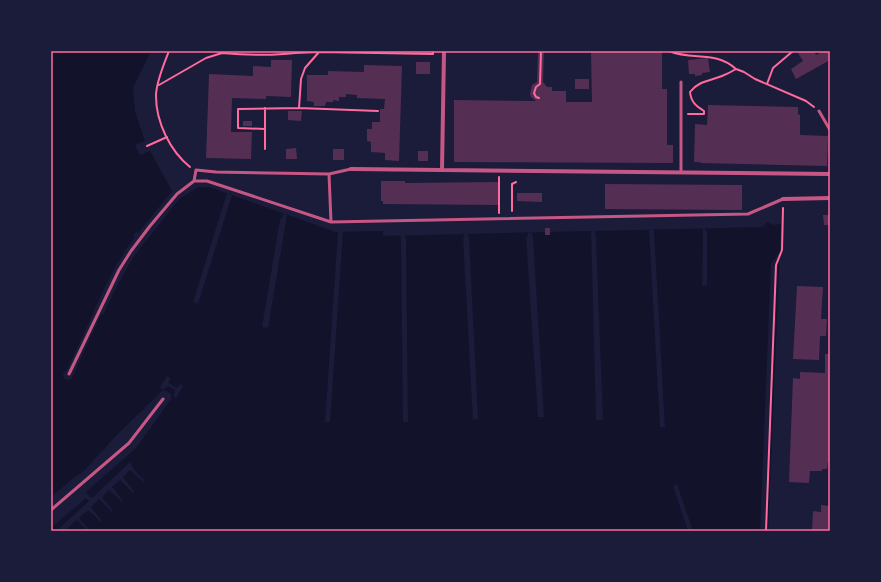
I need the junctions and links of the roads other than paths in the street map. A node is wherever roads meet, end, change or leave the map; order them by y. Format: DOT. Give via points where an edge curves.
graph roads {
  1 [pos="444,51"];
  2 [pos="681,82"];
  3 [pos="819,111"];
  4 [pos="830,130"];
  5 [pos="351,169"];
  6 [pos="442,170"];
  7 [pos="681,172"];
  8 [pos="329,174"];
  9 [pos="830,174"];
  10 [pos="194,181"];
  11 [pos="830,198"];
  12 [pos="783,199"];
  13 [pos="330,222"];
  14 [pos="69,374"];
  15 [pos="163,399"];
  16 [pos="51,510"];
  1 -- 6 [label="street"];
  2 -- 7 [label="lane"];
  3 -- 4 [label="lane"];
  5 -- 6 [label="street"];
  5 -- 8 [label="lane"];
  6 -- 7 [label="street"];
  7 -- 9 [label="street"];
  8 -- 10 [label="lane" via="196,170"];
  8 -- 13 [label="lane"];
  10 -- 13 [label="lane" via="207,181"];
  10 -- 14 [label="lane" via="177,194 131,251 119,270"];
  11 -- 12 [label="street"];
  12 -- 13 [label="lane" via="748,214"];
  15 -- 16 [label="lane" via="129,443"];
}
